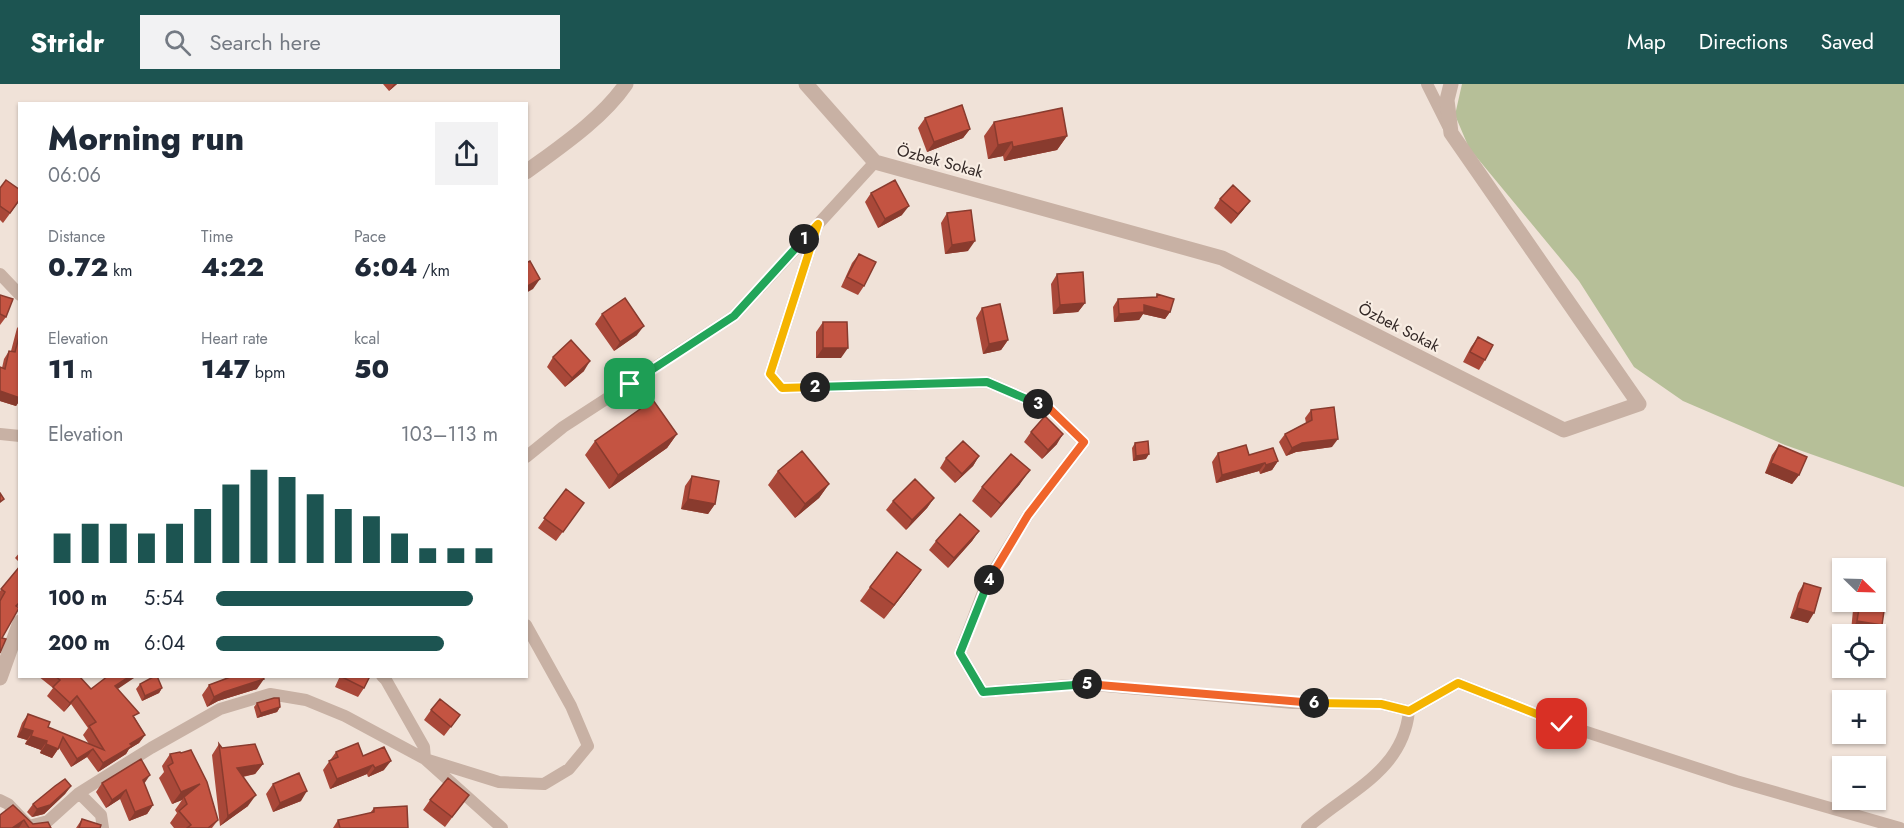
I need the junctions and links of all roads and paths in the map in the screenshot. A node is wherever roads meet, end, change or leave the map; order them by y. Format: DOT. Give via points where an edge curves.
graph roads {
  1 [pos="626,84"];
  2 [pos="806,84"];
  3 [pos="1427,84"];
  4 [pos="1450,84"];
  5 [pos="1451,133"];
  6 [pos="875,162"];
  7 [pos="528,170"];
  8 [pos="818,224"];
  9 [pos="0,274"];
  10 [pos="18,293"];
  11 [pos="0,434"];
  12 [pos="18,435"];
  13 [pos="528,455"];
  14 [pos="18,628"];
  15 [pos="528,629"];
  16 [pos="0,678"];
  17 [pos="384,678"];
  18 [pos="1409,711"];
  19 [pos="425,759"];
  20 [pos="79,793"];
  21 [pos="0,800"];
  22 [pos="103,828"];
  23 [pos="502,828"];
  24 [pos="1307,828"];
  25 [pos="1900,828"];
  1 -- 7 [label="street" via="574,136"];
  2 -- 6 [label="street, Özbek Sokak"];
  3 -- 5 [label="street"];
  4 -- 5 [label="street, Özbek Sokak" via="1447,100"];
  5 -- 6 [label="street, Özbek Sokak" via="1639,404 1564,430 1222,258"];
  6 -- 8 [label="street"];
  8 -- 13 [label="street" via="734,316 563,427"];
  8 -- 18 [label="street" via="770,374 782,388 987,382 1050,409 1084,442 1028,515 987,582 960,653 983,692 1083,684 1293,703 1381,704"];
  9 -- 10 [label="street"];
  11 -- 12 [label="street"];
  14 -- 16 [label="street"];
  15 -- 19 [label="street" via="571,706 588,746 569,770 544,784 499,782"];
  17 -- 19 [label="street" via="424,747"];
  18 -- 24 [label="street" via="1407,729 1387,765"];
  18 -- 25 [label="street" via="1458,683 1562,724 1736,781"];
  19 -- 20 [label="street" via="345,716 306,700 270,694 220,709"];
  19 -- 23 [label="street"];
  20 -- 21 [label="street" via="48,821 29,826"];
  20 -- 22 [label="street" via="101,816"];
}
